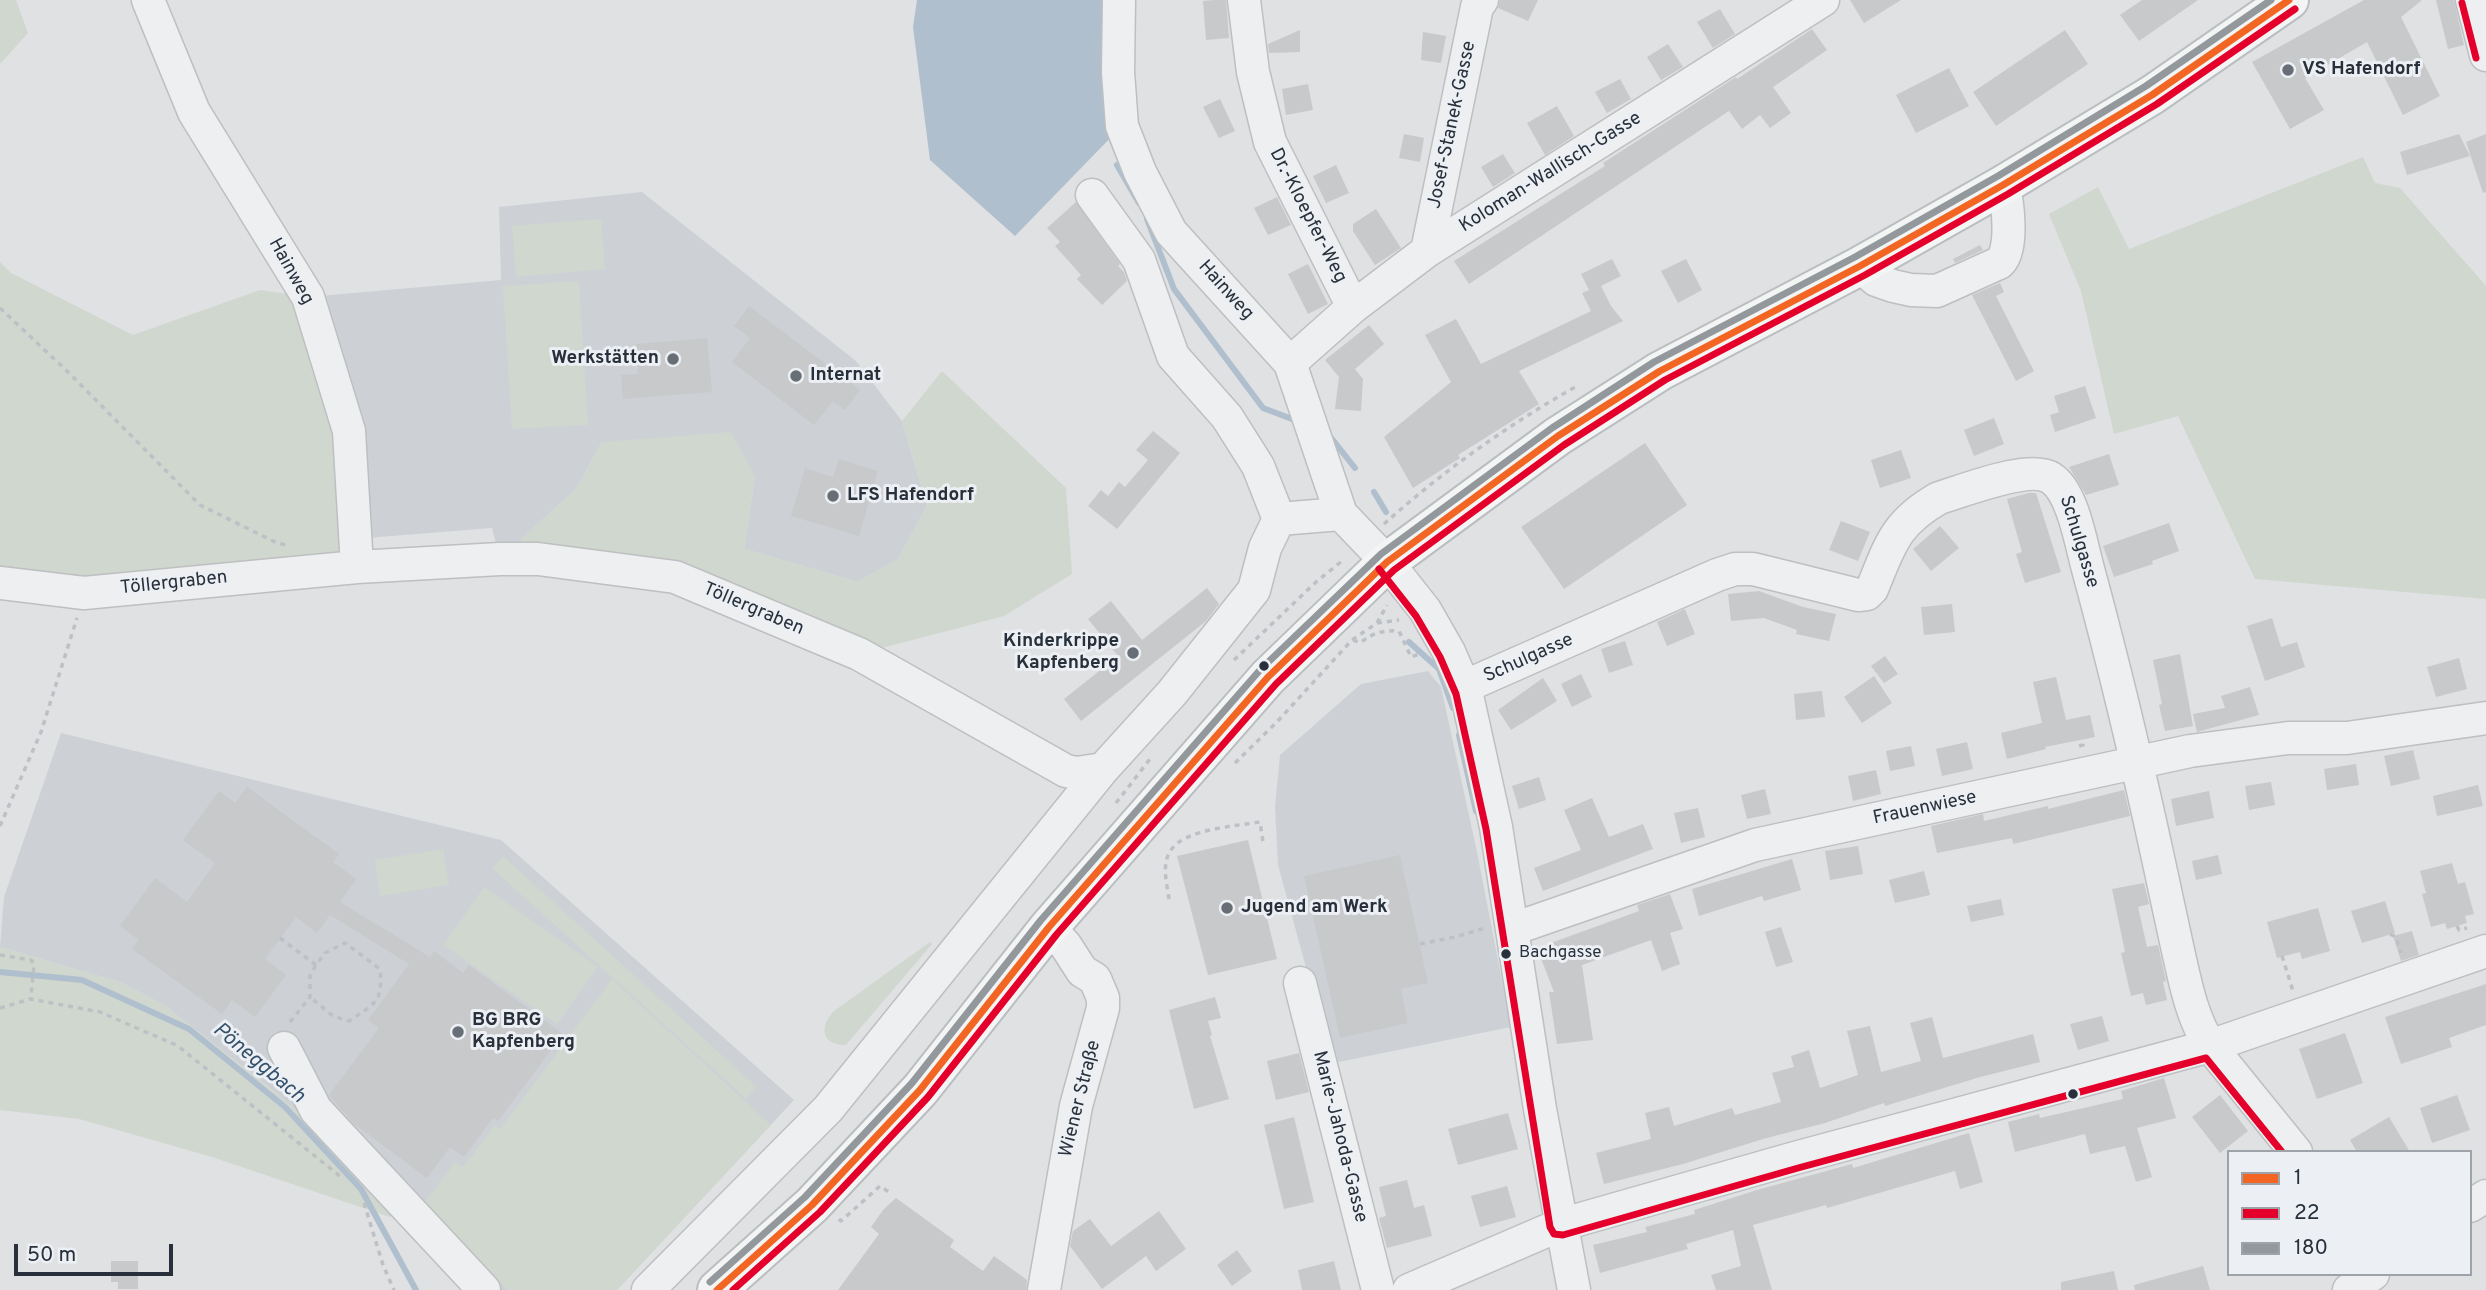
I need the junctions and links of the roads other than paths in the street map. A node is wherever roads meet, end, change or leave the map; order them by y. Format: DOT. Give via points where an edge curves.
graph roads {
  1 [pos="148,0"];
  2 [pos="1119,0"];
  3 [pos="1244,0"];
  4 [pos="1482,0"];
  5 [pos="1823,0"];
  6 [pos="2288,0"];
  7 [pos="2472,0"];
  8 [pos="2486,55"];
  9 [pos="2003,184"];
  10 [pos="1092,195"];
  11 [pos="1427,251"];
  12 [pos="1860,266"];
  13 [pos="1353,307"];
  14 [pos="1290,363"];
  15 [pos="1341,514"];
  16 [pos="1279,519"];
  17 [pos="1387,562"];
  18 [pos="357,567"];
  19 [pos="0,583"];
  20 [pos="1466,691"];
  21 [pos="2486,718"];
  22 [pos="2138,766"];
  23 [pos="1102,769"];
  24 [pos="1049,927"];
  25 [pos="1513,929"];
  26 [pos="2481,938"];
  27 [pos="1300,983"];
  28 [pos="2210,1046"];
  29 [pos="285,1048"];
  30 [pos="2294,1150"];
  31 [pos="1560,1225"];
  32 [pos="2370,1276"];
  33 [pos="484,1290"];
  34 [pos="648,1290"];
  35 [pos="716,1290"];
  36 [pos="1044,1290"];
  37 [pos="1378,1290"];
  38 [pos="1409,1290"];
  39 [pos="1574,1290"];
  40 [pos="2349,1290"];
  1 -- 18 [label="street, Hainweg" via="194,112 307,297 349,431"];
  2 -- 14 [label="street, Hainweg" via="1122,126 1140,172 1171,232"];
  3 -- 13 [label="street, Dr.-Kloepfer-Weg" via="1253,72 1270,142"];
  4 -- 11 [label="street, Josef-Stanek-Gasse"];
  5 -- 11 [label="street, Koloman-Wallisch-Gasse"];
  6 -- 9 [label="main road" via="2152,94"];
  7 -- 8 [label="street"];
  9 -- 12 [label="main road"];
  9 -- 12 [label="street" via="2008,204 2007,249 1999,263 1937,291 1876,281"];
  10 -- 16 [label="street" via="1139,260 1173,356 1227,417 1258,466"];
  11 -- 13 [label="street, Koloman-Wallisch-Gasse"];
  12 -- 17 [label="main road" via="1648,379 1558,436"];
  13 -- 14 [label="street, Koloman-Wallisch-Gasse"];
  14 -- 15 [label="street, Hainweg"];
  15 -- 16 [label="street"];
  15 -- 17 [label="street, Hainweg"];
  16 -- 23 [label="street" via="1251,595 1172,693"];
  17 -- 20 [label="street" via="1425,610"];
  17 -- 24 [label="main road" via="1268,677"];
  18 -- 19 [label="street, Töllergraben" via="84,593"];
  18 -- 23 [label="street, Töllergraben" via="538,559 676,577 859,654 1066,771"];
  20 -- 22 [label="street, Schulgasse" via="1475,682 1735,569 1867,594 1897,532 1930,503 2021,474 2040,473 2059,484 2075,522"];
  20 -- 25 [label="street"];
  21 -- 22 [label="street, Frauenwiese" via="2347,738 2288,738 2190,751"];
  22 -- 25 [label="street, Frauenwiese" via="1755,845"];
  22 -- 28 [label="street, Schulgasse" via="2186,988 2198,1028"];
  23 -- 34 [label="street" via="828,1109"];
  24 -- 35 [label="main road" via="920,1090 812,1205"];
  24 -- 36 [label="street, Wiener Straße" via="1082,971 1095,979 1104,1008 1076,1105"];
  25 -- 31 [label="street"];
  26 -- 28 [label="street"];
  27 -- 37 [label="street, Marie-Jahoda-Gasse"];
  28 -- 30 [label="street, Schulgasse"];
  28 -- 31 [label="street"];
  29 -- 33 [label="street" via="316,1110"];
  31 -- 38 [label="street"];
  31 -- 39 [label="street"];
  32 -- 40 [label="street"];
}
